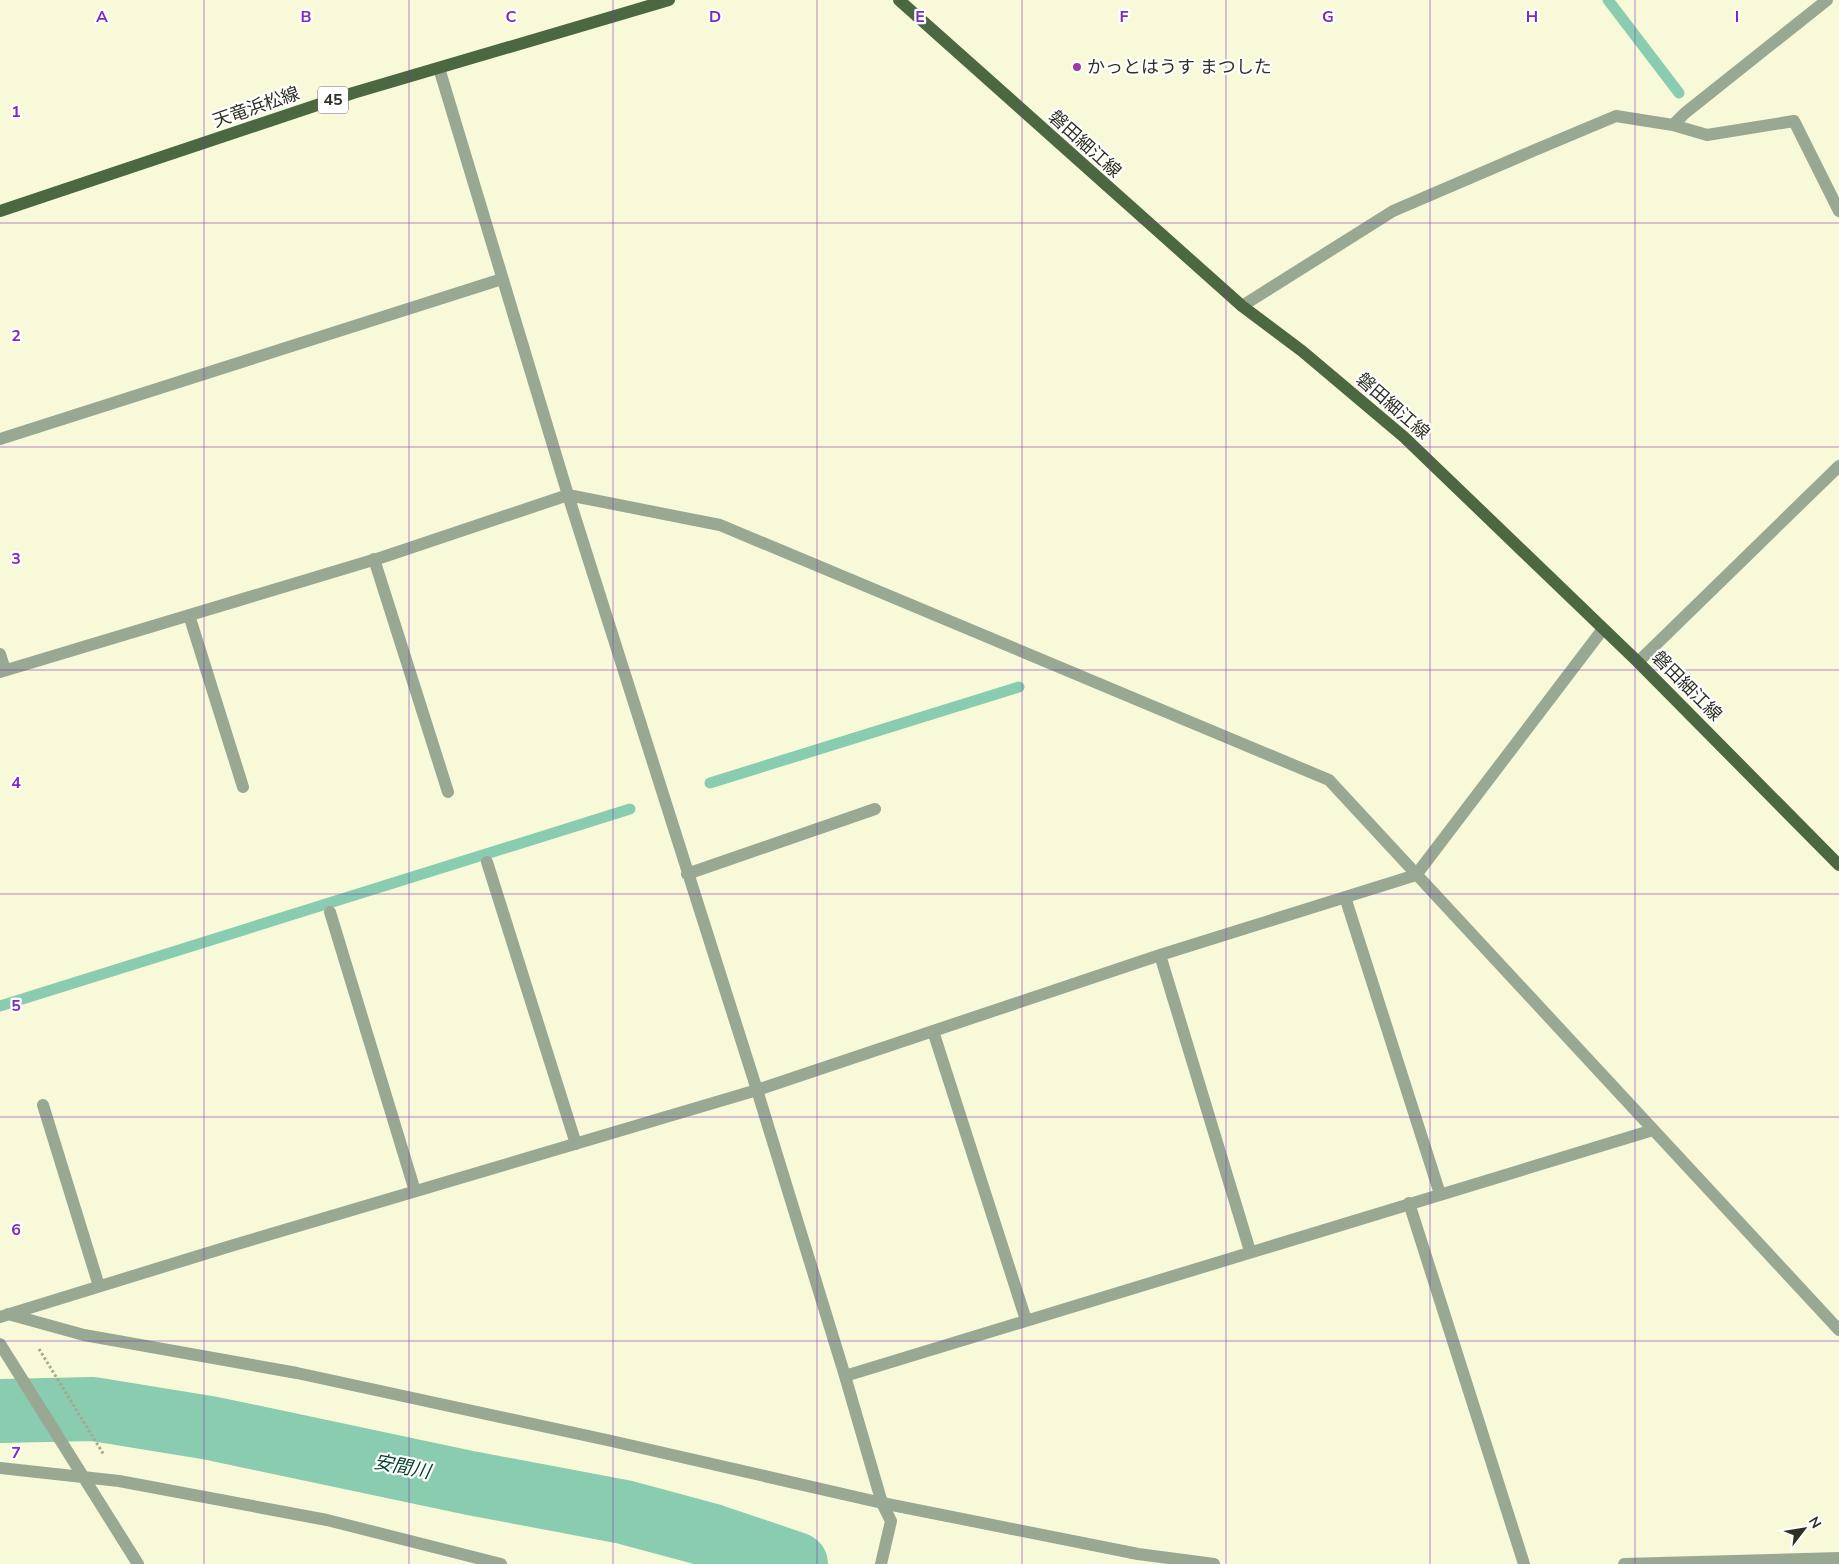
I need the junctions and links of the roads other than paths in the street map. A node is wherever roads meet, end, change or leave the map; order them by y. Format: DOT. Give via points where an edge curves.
graph roads {
  1 [pos="669,0"];
  2 [pos="899,0"];
  3 [pos="1827,0"];
  4 [pos="439,68"];
  5 [pos="1673,126"];
  6 [pos="0,211"];
  7 [pos="1839,211"];
  8 [pos="502,279"];
  9 [pos="1242,306"];
  10 [pos="0,439"];
  11 [pos="1839,466"];
  12 [pos="568,496"];
  13 [pos="374,559"];
  14 [pos="189,615"];
  15 [pos="1603,629"];
  16 [pos="0,654"];
  17 [pos="1638,662"];
  18 [pos="3,671"];
  19 [pos="243,787"];
  20 [pos="448,792"];
  21 [pos="875,809"];
  22 [pos="487,862"];
  23 [pos="1839,865"];
  24 [pos="687,874"];
  25 [pos="1416,875"];
  26 [pos="1346,897"];
  27 [pos="330,912"];
  28 [pos="1160,955"];
  29 [pos="933,1031"];
  30 [pos="757,1090"];
  31 [pos="43,1105"];
  32 [pos="1653,1130"];
  33 [pos="576,1144"];
  34 [pos="415,1191"];
  35 [pos="1440,1194"];
  36 [pos="1409,1203"];
  37 [pos="1250,1252"];
  38 [pos="99,1286"];
  39 [pos="4,1316"];
  40 [pos="1026,1320"];
  41 [pos="1839,1330"];
  42 [pos="0,1344"];
  43 [pos="845,1376"];
  44 [pos="0,1468"];
  45 [pos="84,1476"];
  46 [pos="882,1503"];
  47 [pos="1839,1558"];
  48 [pos="138,1564"];
  49 [pos="500,1564"];
  50 [pos="881,1564"];
  51 [pos="1214,1564"];
  52 [pos="1524,1564"];
  53 [pos="1624,1564"];
  1 -- 4 [label="main road, 天竜浜松線 / 45"];
  2 -- 9 [label="main road, 磐田細江線"];
  3 -- 5 [label="street"];
  4 -- 6 [label="main road, 天竜浜松線 / 45" via="353,93"];
  4 -- 8 [label="street"];
  5 -- 7 [label="street" via="1707,135 1794,121"];
  5 -- 9 [label="street" via="1616,116 1393,211"];
  8 -- 10 [label="street"];
  8 -- 12 [label="street"];
  9 -- 15 [label="main road, 磐田細江線" via="1302,351 1404,437"];
  11 -- 17 [label="street"];
  12 -- 13 [label="street"];
  12 -- 24 [label="street"];
  12 -- 25 [label="street" via="720,525 1329,780"];
  13 -- 14 [label="street"];
  13 -- 20 [label="street"];
  14 -- 18 [label="street"];
  14 -- 19 [label="street"];
  15 -- 17 [label="main road, 磐田細江線"];
  15 -- 25 [label="street"];
  16 -- 18 [label="street"];
  17 -- 23 [label="main road, 磐田細江線"];
  21 -- 24 [label="street"];
  22 -- 33 [label="street"];
  24 -- 30 [label="street"];
  25 -- 26 [label="street"];
  25 -- 32 [label="street"];
  26 -- 28 [label="street"];
  26 -- 35 [label="street"];
  27 -- 34 [label="street"];
  28 -- 29 [label="street"];
  28 -- 37 [label="street"];
  29 -- 30 [label="street"];
  29 -- 40 [label="street"];
  30 -- 33 [label="street"];
  30 -- 43 [label="street"];
  31 -- 38 [label="street"];
  32 -- 35 [label="street"];
  32 -- 41 [label="street"];
  33 -- 34 [label="street"];
  34 -- 38 [label="street"];
  35 -- 36 [label="street"];
  36 -- 37 [label="street"];
  36 -- 52 [label="street"];
  37 -- 40 [label="street"];
  38 -- 39 [label="street"];
  39 -- 46 [label="street" via="84,1335 297,1373"];
  40 -- 43 [label="street"];
  42 -- 45 [label="street"];
  43 -- 46 [label="street"];
  44 -- 45 [label="street"];
  45 -- 48 [label="street"];
  45 -- 49 [label="street" via="327,1520"];
  46 -- 50 [label="street" via="892,1521"];
  46 -- 51 [label="street" via="1138,1554"];
  47 -- 53 [label="street"];
}
